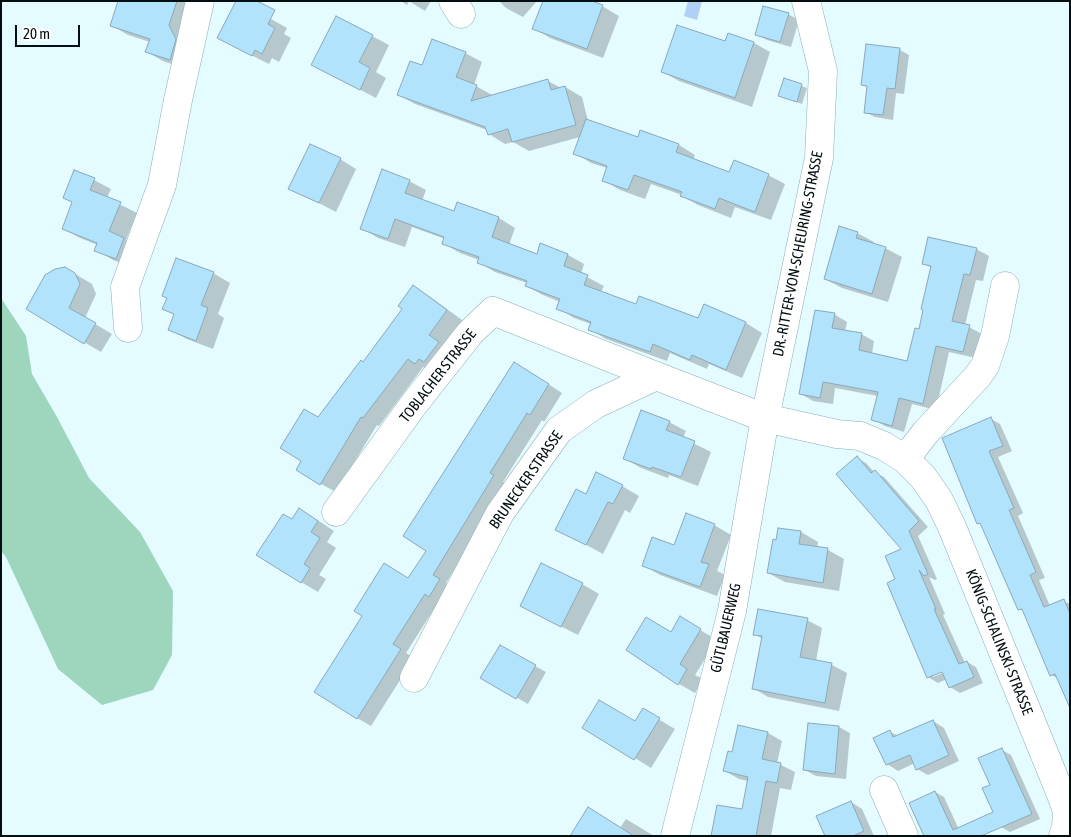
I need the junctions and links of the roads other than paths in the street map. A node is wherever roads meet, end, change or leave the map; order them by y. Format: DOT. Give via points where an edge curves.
graph roads {
  1 [pos="200,1"];
  2 [pos="806,1"];
  3 [pos="1005,286"];
  4 [pos="128,328"];
  5 [pos="656,376"];
  6 [pos="765,418"];
  7 [pos="905,459"];
  8 [pos="336,512"];
  9 [pos="414,678"];
  10 [pos="884,790"];
  11 [pos="675,836"];
  12 [pos="904,836"];
  13 [pos="1063,836"];
  1 -- 4 [label="street" via="162,185 125,287"];
  2 -- 6 [label="street, DR.-RITTER-VON-SCHEURING-STRASSE" via="823,71 819,158"];
  3 -- 7 [label="street" via="985,366"];
  5 -- 6 [label="street"];
  5 -- 8 [label="street, TOBLACHER STRASSE" via="493,311 470,333 420,396"];
  5 -- 9 [label="street, BRUNECKER STRASSE" via="596,404 559,430 500,513"];
  6 -- 7 [label="street, KÖNIG-SCHALINSKI-STRASSE" via="860,436"];
  6 -- 11 [label="street, GÜTLBAUERWEG" via="732,611"];
  7 -- 13 [label="street, KÖNIG-SCHALINSKI-STRASSE" via="939,500 956,536 1067,811"];
  10 -- 12 [label="street"];
}
